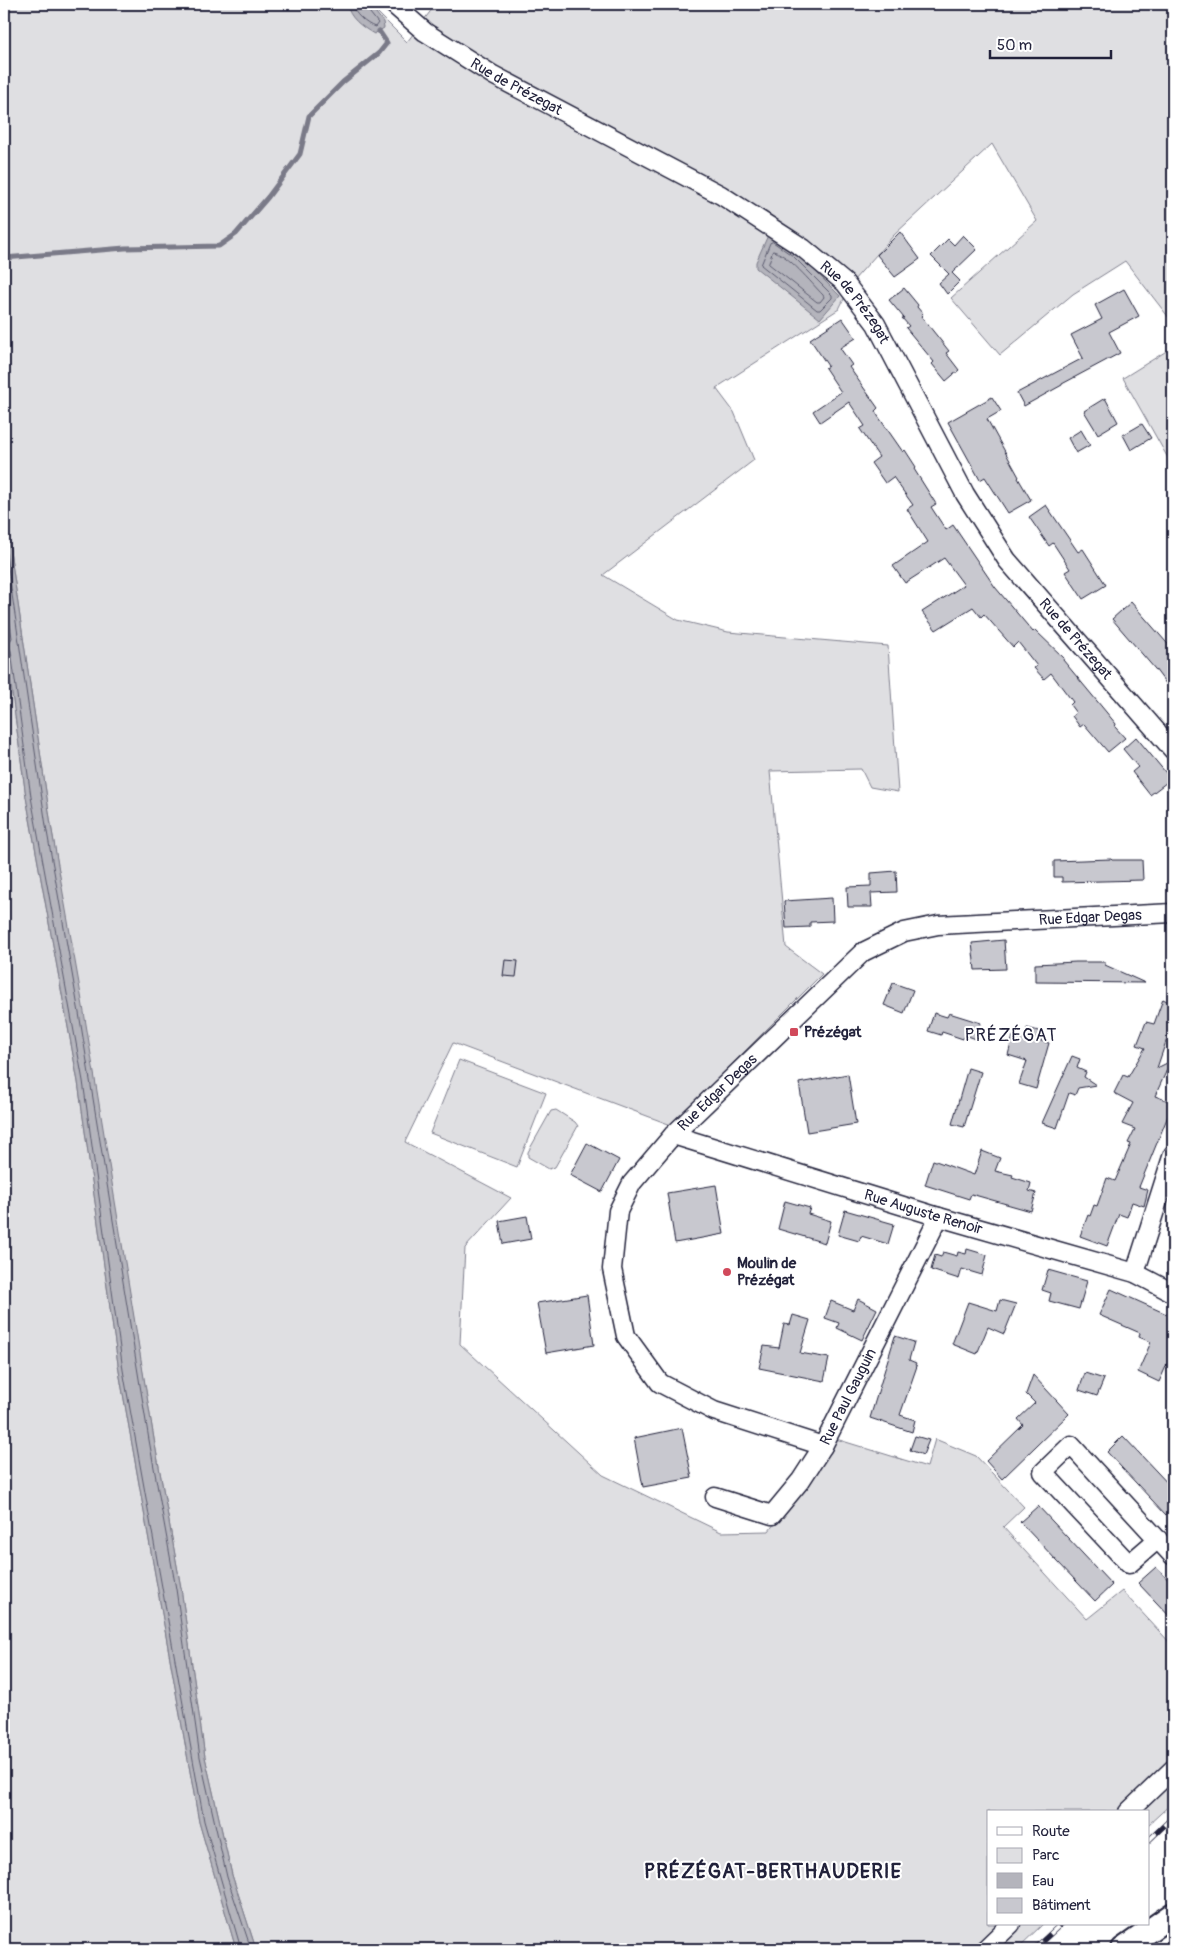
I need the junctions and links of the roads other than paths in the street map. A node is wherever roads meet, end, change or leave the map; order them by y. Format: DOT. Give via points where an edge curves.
graph roads {
  1 [pos="392,4"];
  2 [pos="1173,750"];
  3 [pos="1173,913"];
  4 [pos="673,1135"];
  5 [pos="1173,1154"];
  6 [pos="938,1217"];
  7 [pos="1134,1273"];
  8 [pos="1173,1292"];
  9 [pos="824,1446"];
  10 [pos="715,1497"];
  11 [pos="1158,1539"];
  12 [pos="1173,1556"];
  13 [pos="1173,1769"];
  14 [pos="1130,1810"];
  15 [pos="1173,1914"];
  16 [pos="1009,1926"];
  17 [pos="985,1949"];
  18 [pos="1123,1949"];
  1 -- 2 [label="street, Rue de Prézegat" via="425,32 493,75 729,200 803,248 845,283 876,324 965,494 1007,560"];
  3 -- 4 [label="street, Rue Edgar Degas" via="938,925 904,932 863,952"];
  4 -- 6 [label="street, Rue Auguste Renoir"];
  4 -- 9 [label="street, Rue Edgar Degas" via="632,1183 618,1211 612,1269 626,1336 660,1383 714,1411"];
  5 -- 7 [label="street"];
  6 -- 7 [label="street, Rue Auguste Renoir"];
  6 -- 9 [label="street, Rue Paul Gauguin"];
  7 -- 8 [label="street, Rue Auguste Renoir"];
  9 -- 10 [label="street, Rue Paul Gauguin" via="772,1515"];
  11 -- 11 [label="street" via="1071,1445 1043,1472 1129,1564"];
  11 -- 12 [label="street"];
  13 -- 14 [label="street"];
  15 -- 18 [label="main road"];
  16 -- 17 [label="street"];
}
